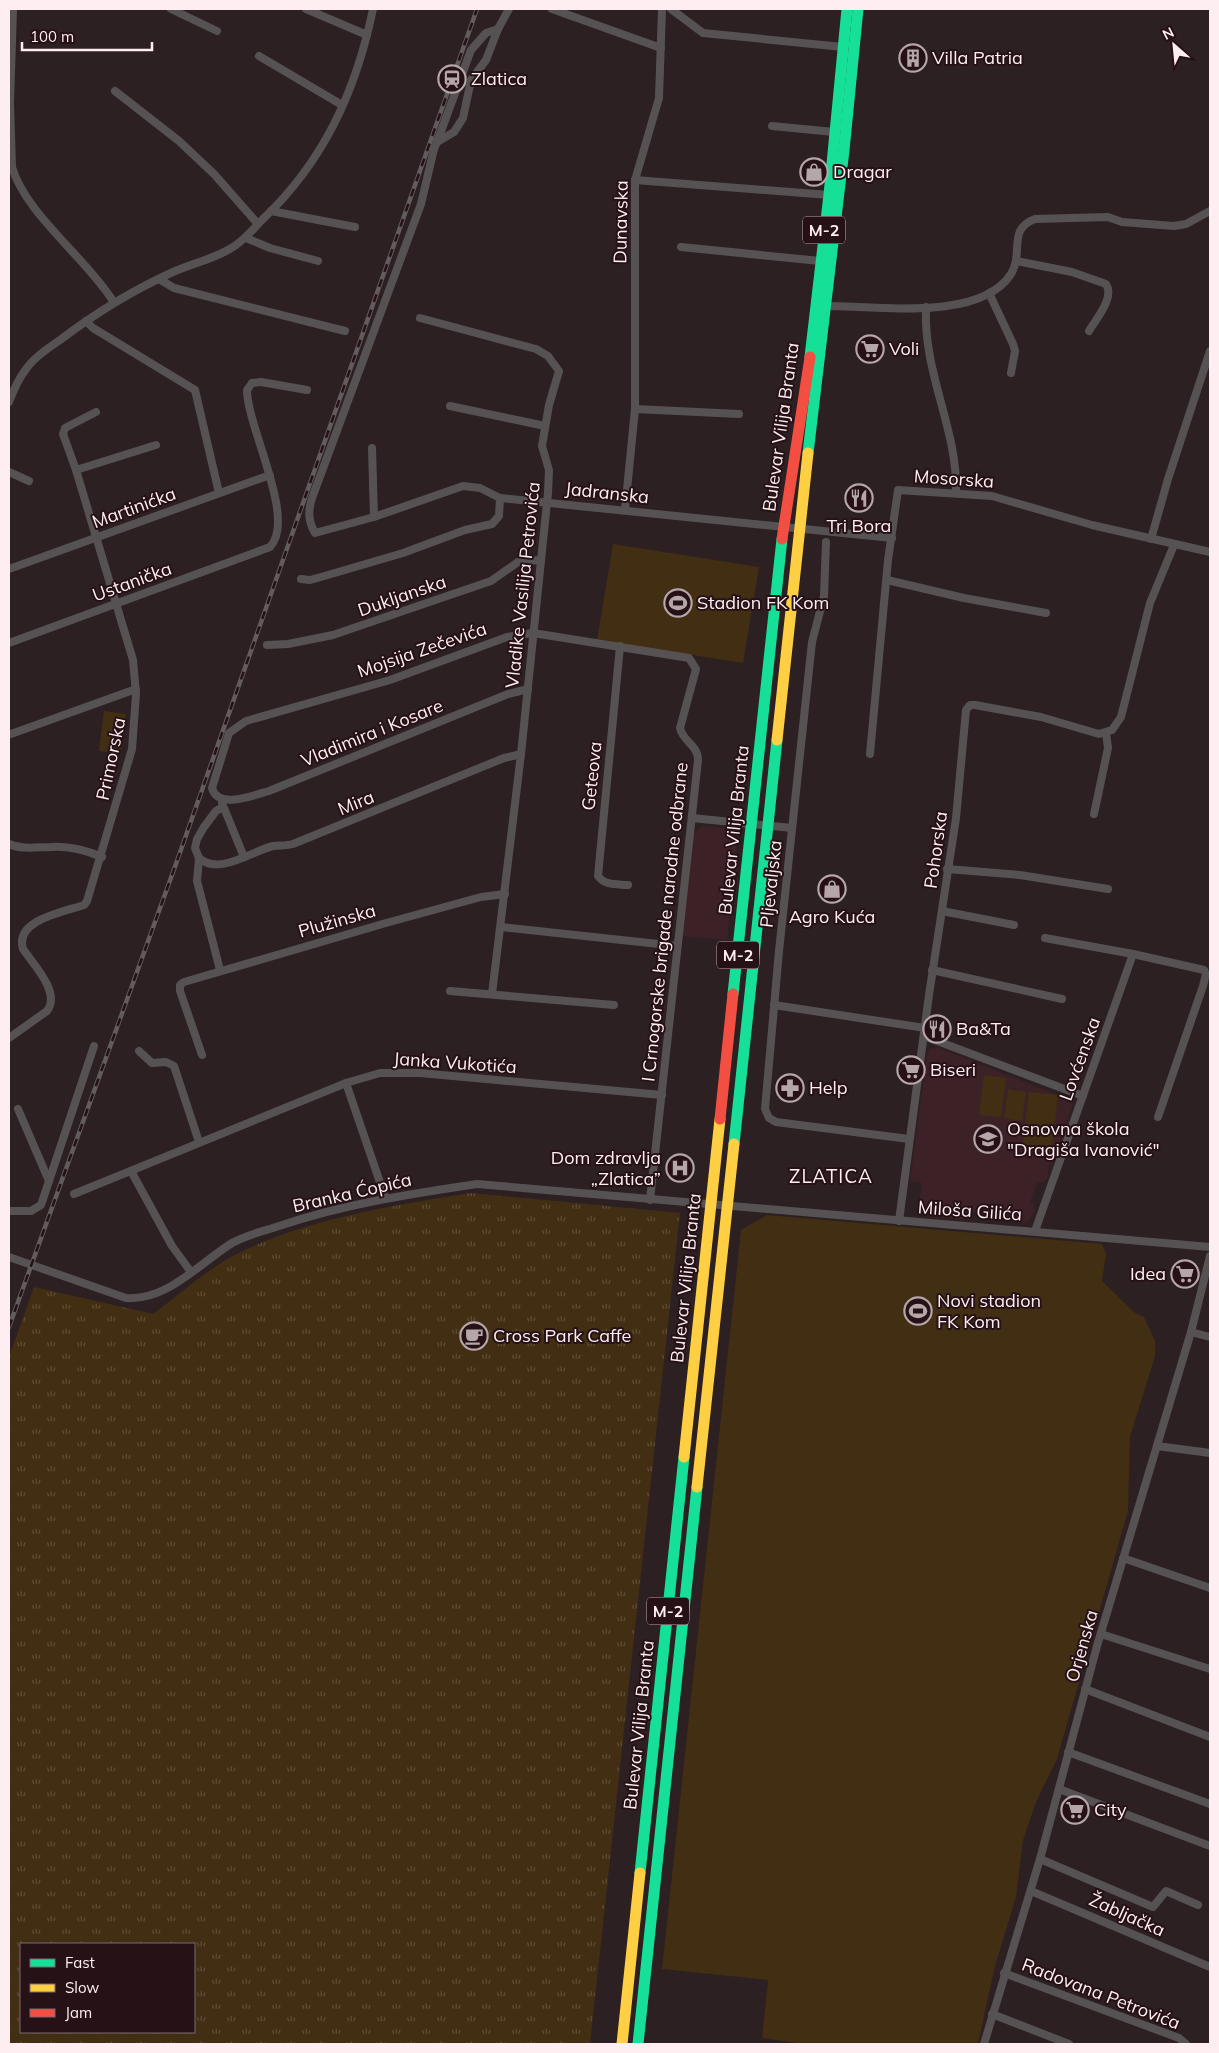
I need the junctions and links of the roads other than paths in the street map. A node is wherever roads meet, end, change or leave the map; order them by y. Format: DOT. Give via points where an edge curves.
graph roads {
  1 [pos="13,9"];
  2 [pos="172,9"];
  3 [pos="306,9"];
  4 [pos="373,9"];
  5 [pos="509,9"];
  6 [pos="552,9"];
  7 [pos="662,9"];
  8 [pos="671,9"];
  9 [pos="847,9"];
  10 [pos="858,9"];
  11 [pos="498,29"];
  12 [pos="217,31"];
  13 [pos="367,35"];
  14 [pos="843,47"];
  15 [pos="661,48"];
  16 [pos="259,56"];
  17 [pos="115,91"];
  18 [pos="9,103"];
  19 [pos="342,105"];
  20 [pos="772,126"];
  21 [pos="834,132"];
  22 [pos="437,142"];
  23 [pos="635,180"];
  24 [pos="829,195"];
  25 [pos="271,211"];
  26 [pos="1210,211"];
  27 [pos="258,224"];
  28 [pos="355,227"];
  29 [pos="246,238"];
  30 [pos="681,247"];
  31 [pos="318,261"];
  32 [pos="820,261"];
  33 [pos="1016,261"];
  34 [pos="159,279"];
  35 [pos="989,293"];
  36 [pos="113,302"];
  37 [pos="826,306"];
  38 [pos="926,307"];
  39 [pos="420,318"];
  40 [pos="86,320"];
  41 [pos="345,330"];
  42 [pos="1089,331"];
  43 [pos="1210,351"];
  44 [pos="1011,373"];
  45 [pos="306,390"];
  46 [pos="9,402"];
  47 [pos="450,406"];
  48 [pos="635,409"];
  49 [pos="96,412"];
  50 [pos="739,414"];
  51 [pos="545,426"];
  52 [pos="156,445"];
  53 [pos="372,448"];
  54 [pos="76,470"];
  55 [pos="9,472"];
  56 [pos="270,475"];
  57 [pos="29,481"];
  58 [pos="956,492"];
  59 [pos="219,493"];
  60 [pos="500,498"];
  61 [pos="547,502"];
  62 [pos="626,510"];
  63 [pos="374,517"];
  64 [pos="785,526"];
  65 [pos="799,528"];
  66 [pos="95,538"];
  67 [pos="892,538"];
  68 [pos="1151,539"];
  69 [pos="826,542"];
  70 [pos="1174,545"];
  71 [pos="1210,552"];
  72 [pos="540,560"];
  73 [pos="9,569"];
  74 [pos="301,579"];
  75 [pos="887,580"];
  76 [pos="116,603"];
  77 [pos="1046,613"];
  78 [pos="532,633"];
  79 [pos="9,642"];
  80 [pos="267,646"];
  81 [pos="620,646"];
  82 [pos="689,658"];
  83 [pos="136,689"];
  84 [pos="528,689"];
  85 [pos="1106,733"];
  86 [pos="11,734"];
  87 [pos="521,754"];
  88 [pos="870,754"];
  89 [pos="223,802"];
  90 [pos="1094,814"];
  91 [pos="692,818"];
  92 [pos="752,824"];
  93 [pos="767,826"];
  94 [pos="792,828"];
  95 [pos="9,844"];
  96 [pos="102,857"];
  97 [pos="244,857"];
  98 [pos="200,858"];
  99 [pos="947,869"];
  100 [pos="628,885"];
  101 [pos="1108,889"];
  102 [pos="505,894"];
  103 [pos="942,911"];
  104 [pos="1014,925"];
  105 [pos="501,927"];
  106 [pos="1045,938"];
  107 [pos="677,946"];
  108 [pos="1133,954"];
  109 [pos="220,970"];
  110 [pos="932,970"];
  111 [pos="450,991"];
  112 [pos="492,994"];
  113 [pos="1062,999"];
  114 [pos="614,1005"];
  115 [pos="774,1005"];
  116 [pos="925,1032"];
  117 [pos="9,1038"];
  118 [pos="94,1046"];
  119 [pos="139,1051"];
  120 [pos="202,1055"];
  121 [pos="346,1083"];
  122 [pos="662,1095"];
  123 [pos="1083,1096"];
  124 [pos="18,1109"];
  125 [pos="1158,1117"];
  126 [pos="909,1140"];
  127 [pos="199,1142"];
  128 [pos="131,1170"];
  129 [pos="49,1181"];
  130 [pos="74,1194"];
  131 [pos="385,1197"];
  132 [pos="650,1200"];
  133 [pos="711,1205"];
  134 [pos="727,1206"];
  135 [pos="9,1211"];
  136 [pos="899,1221"];
  137 [pos="1035,1231"];
  138 [pos="1210,1246"];
  139 [pos="1210,1256"];
  140 [pos="9,1257"];
  141 [pos="191,1272"];
  142 [pos="1191,1332"];
  143 [pos="1210,1338"];
  144 [pos="1157,1446"];
  145 [pos="1210,1453"];
  146 [pos="1124,1558"];
  147 [pos="1210,1588"];
  148 [pos="1101,1634"];
  149 [pos="1210,1669"];
  150 [pos="1085,1689"];
  151 [pos="1210,1737"];
  152 [pos="1068,1752"];
  153 [pos="1059,1789"];
  154 [pos="1210,1804"];
  155 [pos="1210,1846"];
  156 [pos="1040,1859"];
  157 [pos="1031,1891"];
  158 [pos="1198,1905"];
  159 [pos="1210,1967"];
  160 [pos="1004,1973"];
  161 [pos="992,2014"];
  162 [pos="622,2044"];
  163 [pos="638,2044"];
  164 [pos="984,2044"];
  165 [pos="1069,2044"];
  166 [pos="1186,2044"];
  1 -- 18 [label="street"];
  2 -- 12 [label="street"];
  3 -- 13 [label="street"];
  4 -- 13 [label="street"];
  5 -- 11 [label="street"];
  6 -- 15 [label="street"];
  7 -- 15 [label="street, Dunavska"];
  8 -- 14 [label="street" via="703,33"];
  9 -- 14 [label="main road, Bulevar Vilija Branta / M-2"];
  10 -- 37 [label="main road, Bulevar Vilija Branta / M-2"];
  11 -- 22 [label="street" via="486,33 471,50"];
  11 -- 22 [label="street" via="486,60 471,80 463,118 454,132"];
  13 -- 19 [label="street"];
  14 -- 21 [label="main road, Bulevar Vilija Branta / M-2"];
  15 -- 23 [label="street, Dunavska" via="659,98"];
  16 -- 19 [label="street"];
  17 -- 27 [label="street" via="193,154"];
  18 -- 36 [label="street" via="12,167 18,185"];
  19 -- 25 [label="street" via="339,117 311,166"];
  20 -- 21 [label="street"];
  21 -- 24 [label="main road, Bulevar Vilija Branta / M-2"];
  22 -- 63 [label="street, Jadranska" via="421,204 308,509 315,533"];
  23 -- 24 [label="street"];
  23 -- 48 [label="street, Dunavska"];
  24 -- 32 [label="main road, Bulevar Vilija Branta / M-2"];
  25 -- 27 [label="street"];
  25 -- 28 [label="street"];
  26 -- 33 [label="street" via="1186,224 1174,226 1122,222 1108,217 1035,219 1019,230"];
  27 -- 29 [label="street"];
  29 -- 31 [label="street"];
  29 -- 34 [label="street" via="232,248"];
  30 -- 32 [label="street"];
  32 -- 64 [label="main road, Bulevar Vilija Branta / M-2" via="800,435"];
  33 -- 35 [label="street" via="1012,273"];
  33 -- 42 [label="street" via="1072,272 1106,284 1109,291 1107,300"];
  34 -- 36 [label="street"];
  34 -- 41 [label="street" via="174,288"];
  35 -- 38 [label="street" via="972,300"];
  35 -- 44 [label="street" via="1015,351"];
  36 -- 40 [label="street"];
  37 -- 38 [label="street"];
  37 -- 65 [label="main road, Bulevar Vilija Branta / M-2"];
  38 -- 58 [label="street" via="928,353 954,461"];
  39 -- 51 [label="street, Vladike Vasilija Petrovića" via="518,343 548,356 559,374"];
  40 -- 46 [label="street" via="33,361"];
  40 -- 59 [label="street" via="93,328 195,390"];
  43 -- 68 [label="street"];
  45 -- 56 [label="street" via="261,382 248,387 252,419"];
  47 -- 51 [label="street"];
  48 -- 50 [label="street"];
  48 -- 62 [label="street, Dunavska"];
  49 -- 54 [label="street, Primorska" via="64,430"];
  51 -- 61 [label="street, Vladike Vasilija Petrovića" via="542,446 549,470"];
  52 -- 54 [label="street"];
  53 -- 63 [label="street"];
  54 -- 66 [label="street, Primorska"];
  55 -- 57 [label="street"];
  56 -- 59 [label="street, Martinićka"];
  56 -- 76 [label="street, Ustanička" via="278,512 275,540 265,550"];
  58 -- 67 [label="street, Mosorska" via="898,490"];
  58 -- 68 [label="street, Mosorska" via="1007,499"];
  59 -- 66 [label="street, Martinićka"];
  60 -- 61 [label="street, Jadranska"];
  60 -- 63 [label="street, Jadranska" via="480,488 463,486"];
  60 -- 74 [label="street" via="498,516 492,524 321,577"];
  61 -- 62 [label="street, Jadranska"];
  61 -- 72 [label="street, Vladike Vasilija Petrovića"];
  62 -- 64 [label="street, Jadranska"];
  64 -- 65 [label="street, Jadranska"];
  64 -- 92 [label="main road, Bulevar Vilija Branta / M-2"];
  65 -- 67 [label="street"];
  65 -- 93 [label="main road, Bulevar Vilija Branta / M-2"];
  66 -- 73 [label="street, Martinićka"];
  66 -- 76 [label="street, Primorska"];
  67 -- 75 [label="street"];
  68 -- 70 [label="street, Mosorska"];
  69 -- 94 [label="street, Pljevaljska" via="824,596 812,642"];
  70 -- 71 [label="street, Mosorska"];
  70 -- 85 [label="street" via="1150,603 1121,717"];
  72 -- 78 [label="street, Vladike Vasilija Petrovića"];
  72 -- 80 [label="street, Dukljanska" via="518,562 491,581 333,634"];
  75 -- 77 [label="street"];
  75 -- 88 [label="street"];
  76 -- 79 [label="street, Ustanička"];
  76 -- 83 [label="street, Primorska" via="133,660"];
  78 -- 81 [label="street, Mojsija Zečevića"];
  78 -- 84 [label="street, Vladike Vasilija Petrovića"];
  78 -- 89 [label="street, Mojsija Zečevića" via="507,637 390,680 252,718 239,725 230,733 212,788"];
  81 -- 82 [label="street, Mojsija Zečevića"];
  81 -- 100 [label="street, Geteova" via="598,876 608,884"];
  82 -- 91 [label="street, I Crnogorske brigade narodne odbrane" via="696,670 680,728 698,756"];
  83 -- 86 [label="street"];
  83 -- 96 [label="street, Primorska" via="132,749"];
  84 -- 87 [label="street, Vladike Vasilija Petrovića"];
  84 -- 89 [label="street, Vladimira i Kosare" via="508,694 285,785"];
  85 -- 90 [label="street" via="1108,748"];
  85 -- 99 [label="street, Pohorska" via="1099,734 1007,710 975,704 968,706"];
  87 -- 97 [label="street, Mira" via="504,758 293,844 274,846"];
  87 -- 102 [label="street, Vladike Vasilija Petrovića"];
  89 -- 97 [label="street"];
  89 -- 98 [label="street" via="197,839 195,848"];
  91 -- 92 [label="street"];
  91 -- 107 [label="street, I Crnogorske brigade narodne odbrane"];
  92 -- 93 [label="street"];
  92 -- 133 [label="main road, Bulevar Vilija Branta / M-2"];
  93 -- 94 [label="street"];
  93 -- 134 [label="main road, Bulevar Vilija Branta / M-2"];
  94 -- 115 [label="street, Pljevaljska"];
  95 -- 96 [label="street" via="14,847 84,849"];
  96 -- 117 [label="street, Primorska" via="84,905 30,924 23,935 23,949 51,992 52,1000 47,1011"];
  97 -- 98 [label="street, Mira" via="220,864 206,863"];
  98 -- 109 [label="street" via="197,881"];
  99 -- 101 [label="street" via="1020,875"];
  99 -- 103 [label="street, Pohorska"];
  102 -- 105 [label="street, Vladike Vasilija Petrovića"];
  102 -- 109 [label="street, Plužinska" via="481,897"];
  103 -- 104 [label="street"];
  103 -- 110 [label="street, Pohorska"];
  105 -- 107 [label="street"];
  105 -- 112 [label="street, Vladike Vasilija Petrovića"];
  106 -- 108 [label="street"];
  107 -- 122 [label="street, I Crnogorske brigade narodne odbrane"];
  108 -- 123 [label="street, Lovćenska"];
  108 -- 125 [label="street" via="1201,968 1206,974"];
  109 -- 120 [label="street, Plužinska" via="180,984"];
  110 -- 113 [label="street"];
  110 -- 116 [label="street, Pohorska"];
  111 -- 112 [label="street"];
  112 -- 114 [label="street"];
  115 -- 116 [label="street"];
  115 -- 126 [label="street, Pljevaljska" via="765,1103 769,1118 776,1122"];
  116 -- 123 [label="street"];
  116 -- 126 [label="street, Pohorska"];
  118 -- 129 [label="street"];
  119 -- 127 [label="street" via="152,1063 166,1062 174,1066"];
  121 -- 122 [label="street, Janka Vukotića" via="380,1073 420,1073"];
  121 -- 127 [label="street, Janka Vukotića"];
  121 -- 131 [label="street"];
  122 -- 132 [label="street, I Crnogorske brigade narodne odbrane"];
  123 -- 137 [label="street, Lovćenska"];
  124 -- 129 [label="street"];
  126 -- 136 [label="street, Pohorska"];
  127 -- 128 [label="street, Janka Vukotića"];
  128 -- 130 [label="street, Janka Vukotića"];
  128 -- 141 [label="street" via="172,1246"];
  129 -- 135 [label="street" via="38,1208 18,1213"];
  131 -- 132 [label="street, Branka Ćopića" via="477,1184"];
  131 -- 141 [label="street, Branka Ćopića" via="246,1237"];
  132 -- 133 [label="street, Branka Ćopića"];
  133 -- 134 [label="street, Branka Ćopića"];
  133 -- 162 [label="main road, Bulevar Vilija Branta / M-2"];
  134 -- 136 [label="street, Miloša Gilića"];
  134 -- 163 [label="main road, Bulevar Vilija Branta / M-2"];
  136 -- 137 [label="street, Miloša Gilića"];
  137 -- 138 [label="street, Miloša Gilića"];
  139 -- 142 [label="street, Orjenska"];
  140 -- 141 [label="street, Branka Ćopića" via="126,1298 151,1297"];
  142 -- 143 [label="street"];
  142 -- 144 [label="street, Orjenska"];
  144 -- 145 [label="street"];
  144 -- 146 [label="street, Orjenska"];
  146 -- 147 [label="street"];
  146 -- 148 [label="street, Orjenska"];
  148 -- 149 [label="street"];
  148 -- 150 [label="street, Orjenska"];
  150 -- 151 [label="street"];
  150 -- 152 [label="street, Orjenska"];
  152 -- 153 [label="street, Orjenska"];
  152 -- 154 [label="street"];
  153 -- 155 [label="street"];
  153 -- 156 [label="street, Orjenska"];
  156 -- 157 [label="street, Orjenska"];
  156 -- 158 [label="street" via="1153,1907 1166,1891"];
  157 -- 159 [label="street, Žabljačka"];
  157 -- 160 [label="street, Orjenska"];
  160 -- 161 [label="street, Orjenska"];
  160 -- 166 [label="street, Radovana Petrovića" via="1179,2038"];
  161 -- 164 [label="street, Orjenska"];
  161 -- 165 [label="street"];
}
